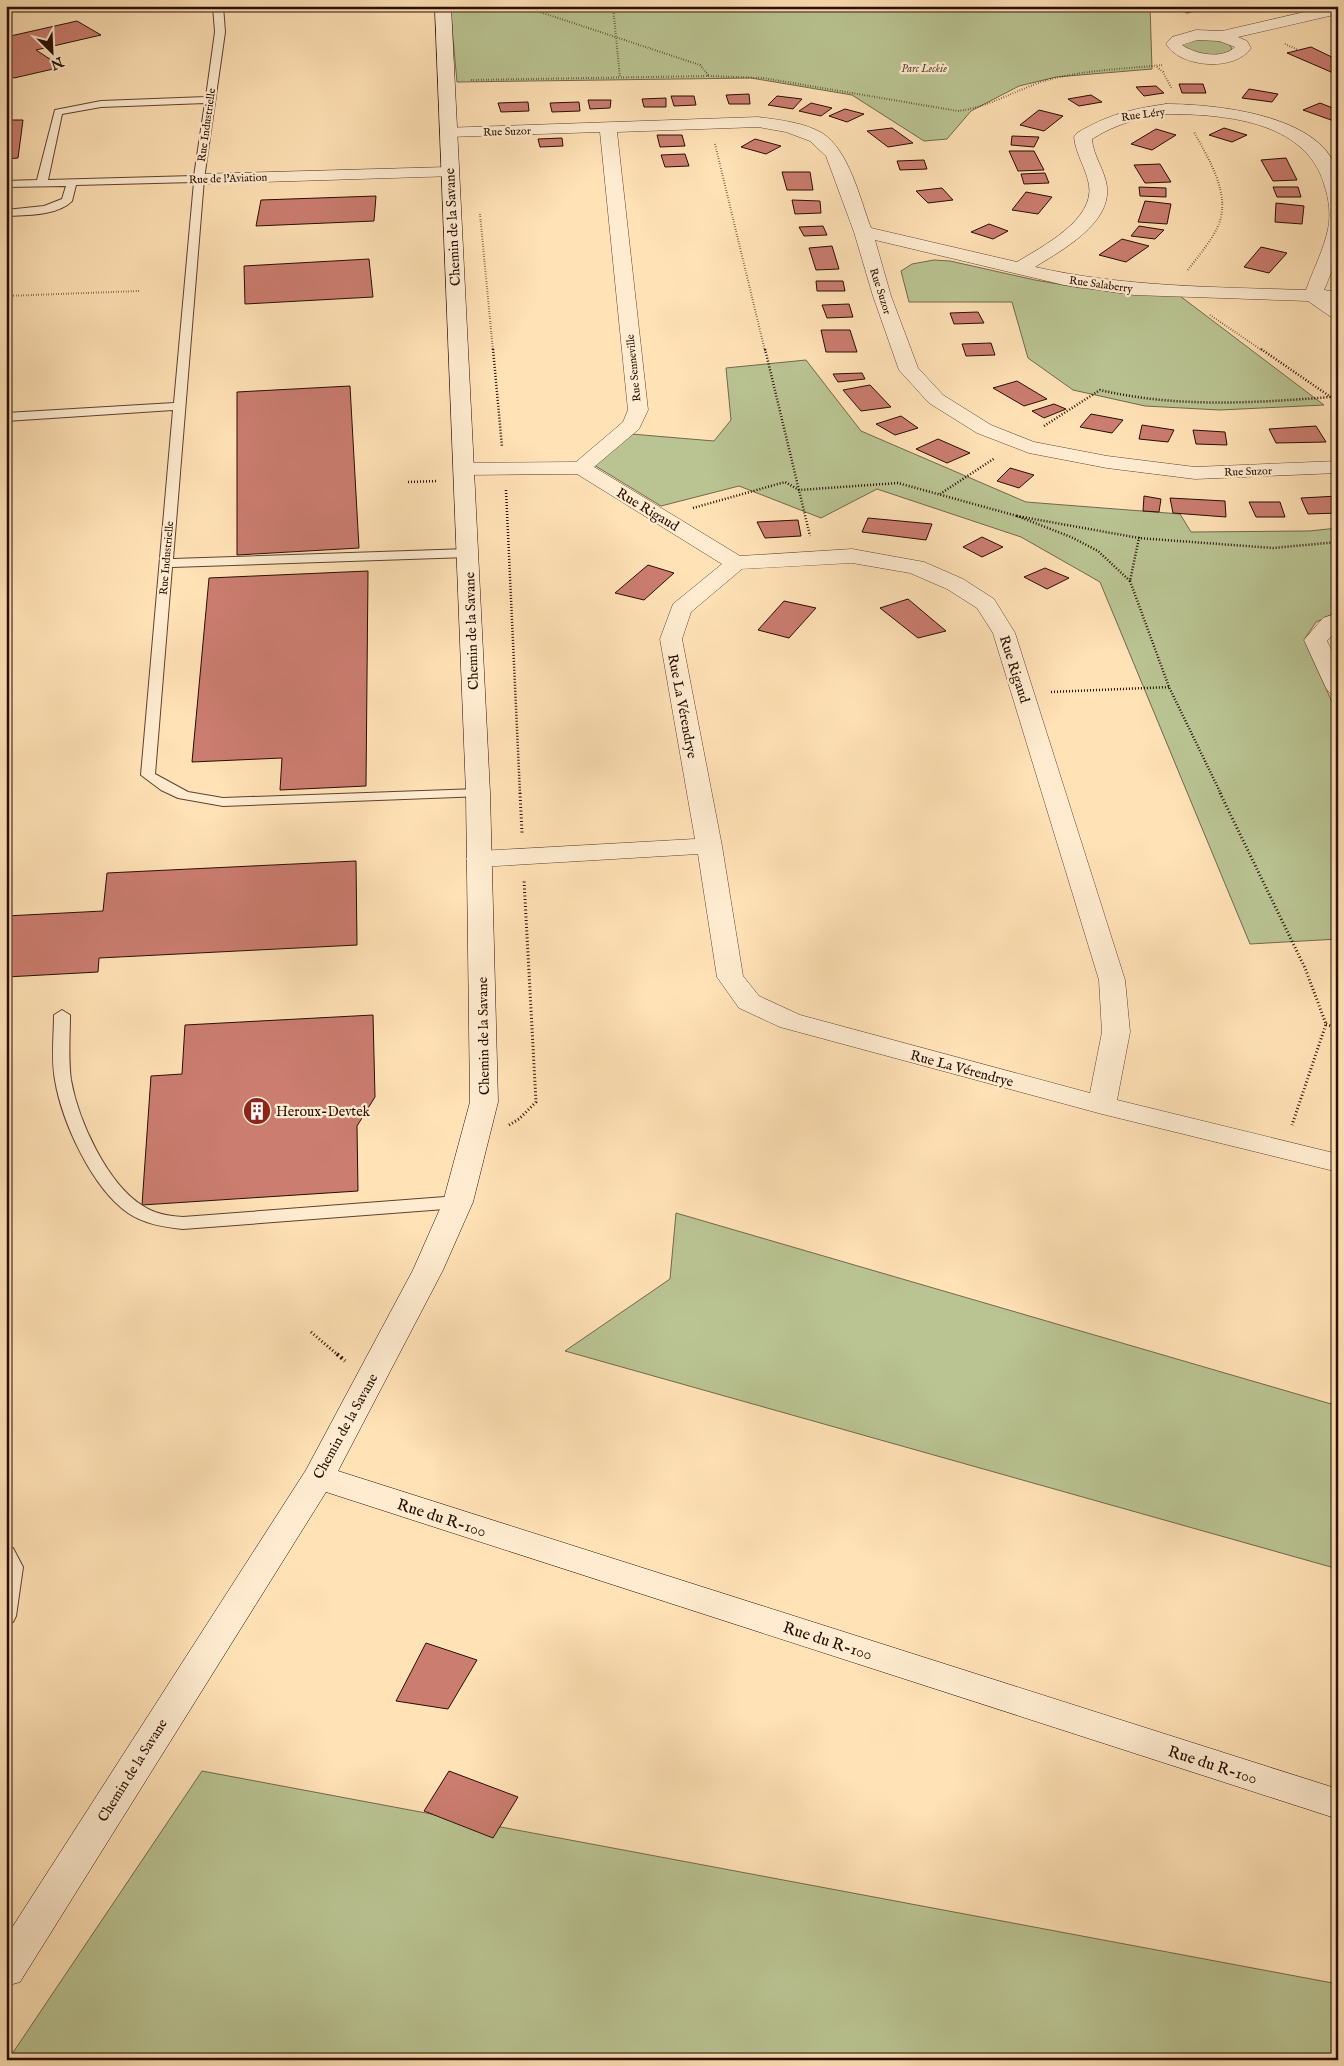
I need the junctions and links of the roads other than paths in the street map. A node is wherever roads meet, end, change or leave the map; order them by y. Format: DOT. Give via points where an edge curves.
graph roads {
  1 [pos="218,6"];
  2 [pos="443,6"];
  3 [pos="1338,10"];
  4 [pos="1222,36"];
  5 [pos="210,100"];
  6 [pos="608,128"];
  7 [pos="448,132"];
  8 [pos="449,172"];
  9 [pos="199,179"];
  10 [pos="72,182"];
  11 [pos="42,183"];
  12 [pos="6,184"];
  13 [pos="1338,200"];
  14 [pos="6,213"];
  15 [pos="863,232"];
  16 [pos="1019,269"];
  17 [pos="1313,296"];
  18 [pos="1338,296"];
  19 [pos="1338,313"];
  20 [pos="179,406"];
  21 [pos="6,417"];
  22 [pos="1338,467"];
  23 [pos="581,468"];
  24 [pos="456,475"];
  25 [pos="468,553"];
  26 [pos="166,563"];
  27 [pos="736,563"];
  28 [pos="1338,620"];
  29 [pos="1338,688"];
  30 [pos="478,792"];
  31 [pos="709,846"];
  32 [pos="480,859"];
  33 [pos="62,1015"];
  34 [pos="1102,1105"];
  35 [pos="1338,1163"];
  36 [pos="458,1202"];
  37 [pos="318,1477"];
  38 [pos="6,1553"];
  39 [pos="6,1616"];
  40 [pos="1338,1804"];
  41 [pos="6,1970"];
  1 -- 5 [label="lane, Rue Industrielle" via="220,32"];
  2 -- 7 [label="street, Chemin de la Savane"];
  3 -- 4 [label="street"];
  5 -- 9 [label="lane, Rue Industrielle"];
  5 -- 11 [label="lane" via="101,104 58,112"];
  6 -- 7 [label="street, Rue Suzor"];
  6 -- 15 [label="street, Rue Suzor" via="758,122 790,127 816,137 834,154"];
  6 -- 23 [label="street, Rue Senneville" via="638,410 632,425"];
  7 -- 8 [label="street, Chemin de la Savane"];
  8 -- 9 [label="street, Rue de l'Aviation"];
  8 -- 24 [label="street, Chemin de la Savane"];
  9 -- 10 [label="lane, Rue de l'Aviation"];
  9 -- 20 [label="lane, Rue Industrielle"];
  10 -- 11 [label="lane, Rue de l'Aviation"];
  10 -- 14 [label="lane" via="67,201 58,206"];
  11 -- 12 [label="lane, Rue de l'Aviation"];
  13 -- 16 [label="street, Rue Léry" via="1328,167 1314,149 1292,132 1266,121 1238,114 1183,110 1129,114 1101,124 1083,138 1083,148 1098,187 1097,204 1085,222"];
  13 -- 17 [label="street, Rue Léry" via="1337,228"];
  15 -- 16 [label="street, Rue Salaberry"];
  15 -- 22 [label="street, Rue Suzor" via="882,296 910,370 936,399 984,429 1029,447 1107,462 1195,473"];
  16 -- 17 [label="street, Rue Salaberry" via="1134,289"];
  17 -- 18 [label="street, Rue Salaberry"];
  17 -- 19 [label="street"];
  20 -- 21 [label="lane"];
  20 -- 26 [label="lane, Rue Industrielle"];
  23 -- 24 [label="street"];
  23 -- 27 [label="street, Rue Rigaud"];
  24 -- 25 [label="street, Chemin de la Savane"];
  25 -- 26 [label="lane"];
  25 -- 30 [label="street, Chemin de la Savane"];
  26 -- 30 [label="lane, Rue Industrielle" via="148,775 159,784 170,792 223,802"];
  27 -- 31 [label="street, Rue La Vérendrye" via="681,609 671,640"];
  27 -- 34 [label="street, Rue Rigaud" via="852,556 916,568 955,584 986,604 1004,633 1112,980 1116,1032"];
  28 -- 29 [label="street" via="1331,622 1315,640"];
  30 -- 32 [label="street, Chemin de la Savane"];
  31 -- 32 [label="street"];
  31 -- 34 [label="street, Rue La Vérendrye" via="730,977 749,1002 790,1021"];
  32 -- 36 [label="street, Chemin de la Savane" via="484,1102"];
  33 -- 36 [label="lane" via="63,1080 88,1152 130,1206 157,1220 183,1223"];
  34 -- 35 [label="street, Rue La Vérendrye"];
  36 -- 37 [label="street, Chemin de la Savane" via="428,1270"];
  37 -- 40 [label="street, Rue du R-100"];
  37 -- 41 [label="street, Chemin de la Savane"];
  38 -- 39 [label="lane" via="12,1567"];
}
